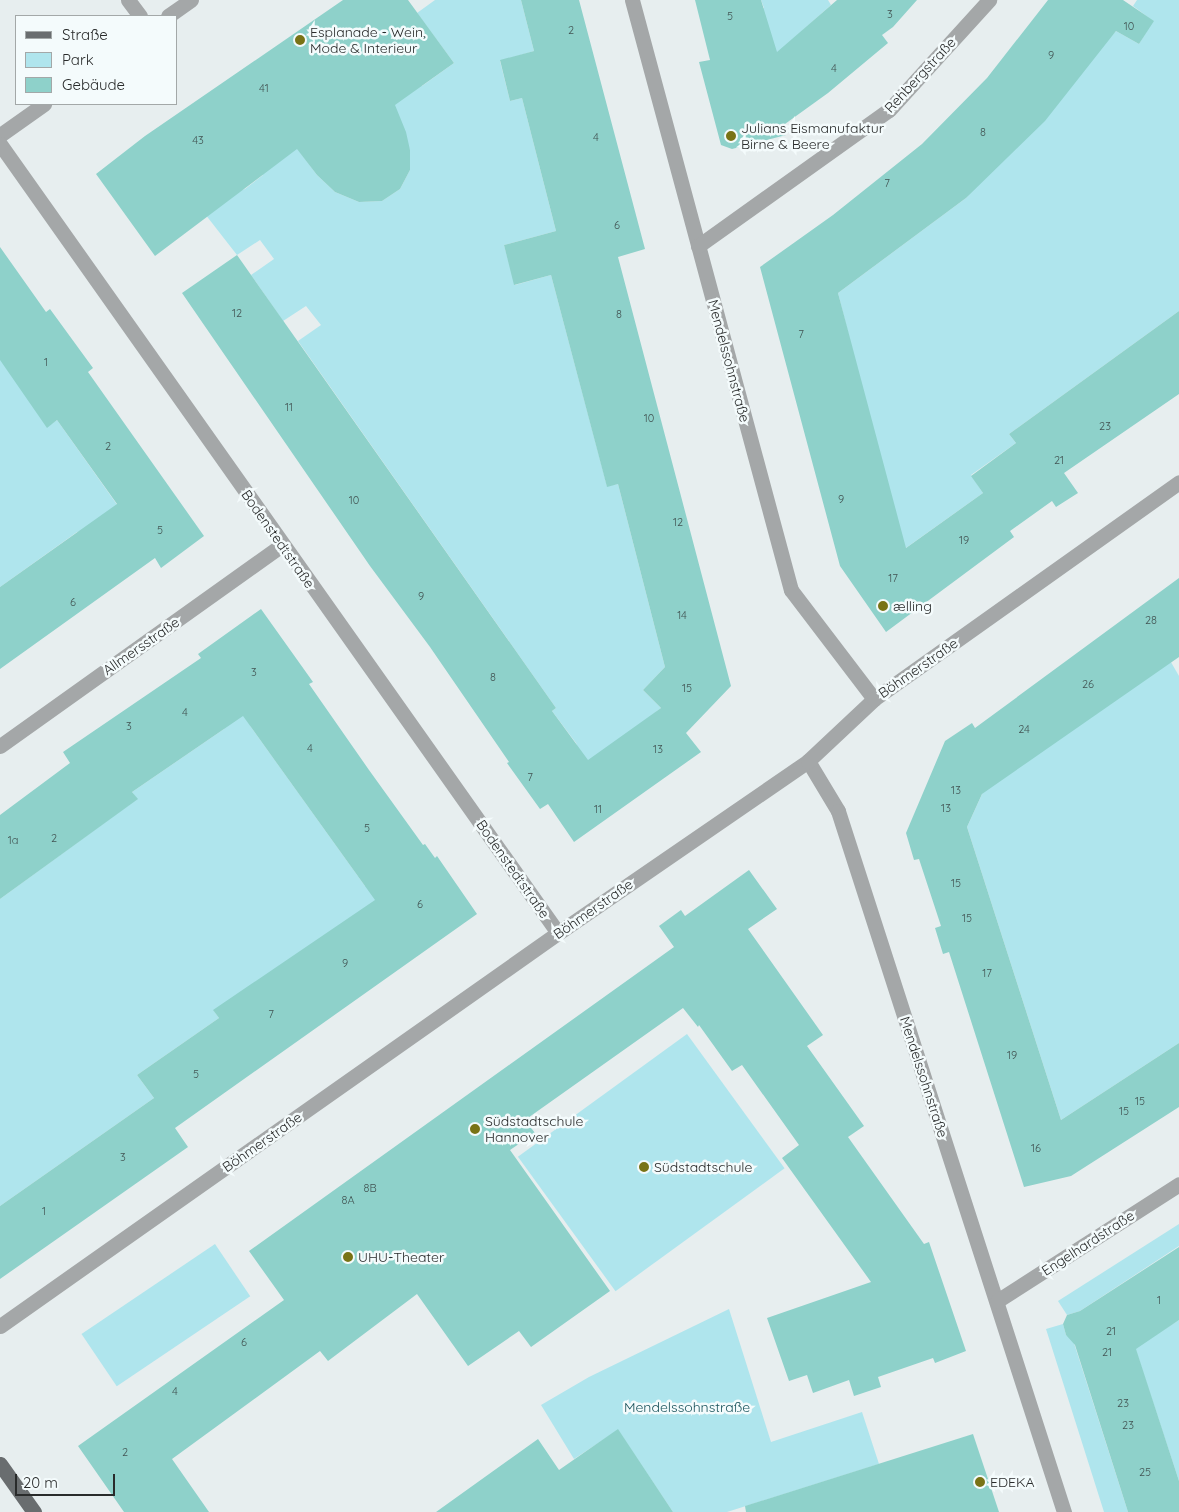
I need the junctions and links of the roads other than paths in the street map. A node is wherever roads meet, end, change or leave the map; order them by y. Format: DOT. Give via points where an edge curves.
graph roads {
  1 [pos="128,0"];
  2 [pos="191,0"];
  3 [pos="632,0"];
  4 [pos="989,0"];
  5 [pos="139,15"];
  6 [pos="169,15"];
  7 [pos="43,105"];
  8 [pos="0,135"];
  9 [pos="0,144"];
  10 [pos="698,246"];
  11 [pos="1179,482"];
  12 [pos="282,545"];
  13 [pos="874,699"];
  14 [pos="0,746"];
  15 [pos="808,762"];
  16 [pos="558,933"];
  17 [pos="1179,1184"];
  18 [pos="997,1301"];
  19 [pos="0,1326"];
  20 [pos="0,1464"];
  21 [pos="34,1512"];
  22 [pos="1064,1512"];
  1 -- 5 [label="street"];
  2 -- 6 [label="street"];
  3 -- 10 [label="street, Mendelssohnstraße"];
  4 -- 10 [label="street, Rehbergstraße" via="889,110"];
  7 -- 8 [label="street"];
  9 -- 12 [label="street, Bodenstedtstraße"];
  10 -- 13 [label="street, Mendelssohnstraße" via="791,590"];
  11 -- 13 [label="street, Böhmerstraße"];
  12 -- 14 [label="street, Allmersstraße"];
  12 -- 16 [label="street, Bodenstedtstraße"];
  13 -- 15 [label="street, Böhmerstraße"];
  15 -- 16 [label="street, Böhmerstraße"];
  15 -- 18 [label="street, Mendelssohnstraße" via="838,811"];
  16 -- 19 [label="street, Böhmerstraße"];
  17 -- 18 [label="street, Engelhardstraße"];
  18 -- 22 [label="street, Mendelssohnstraße"];
  20 -- 21 [label="main road"];
}
